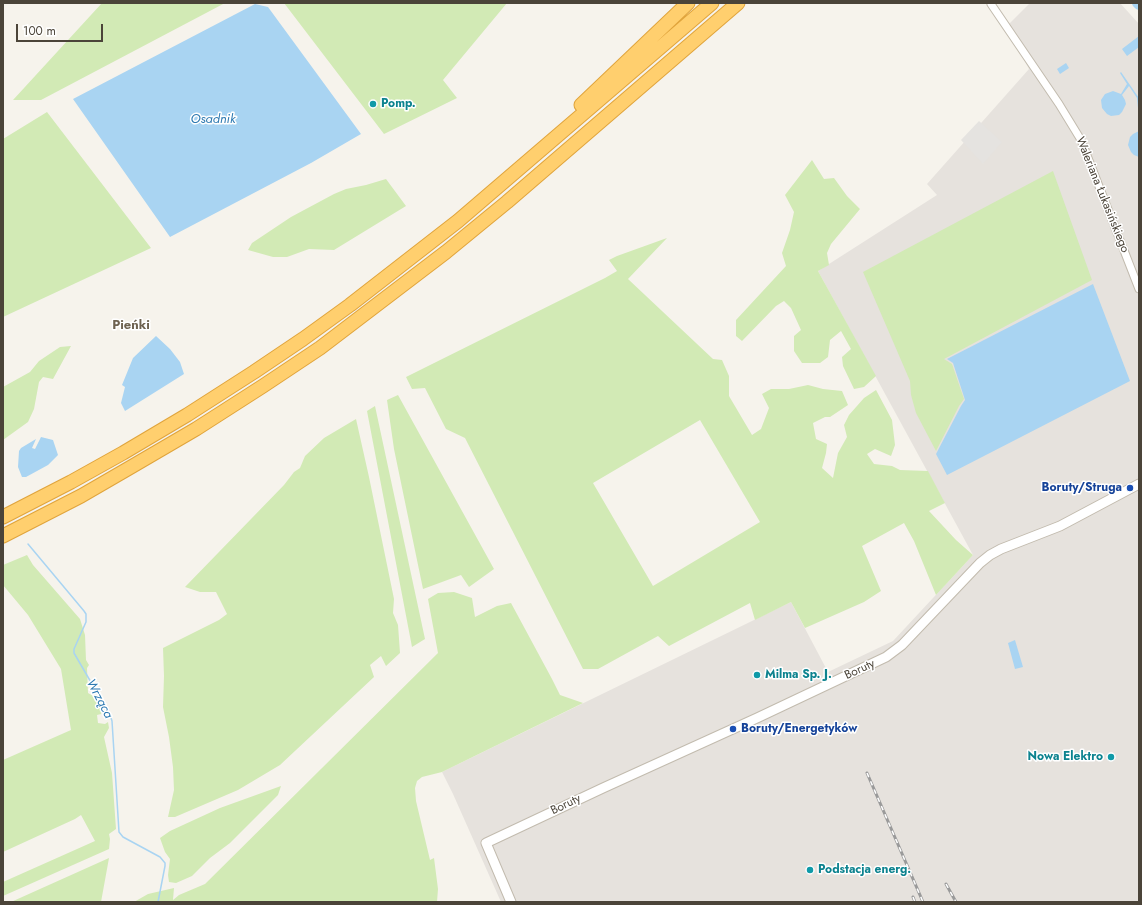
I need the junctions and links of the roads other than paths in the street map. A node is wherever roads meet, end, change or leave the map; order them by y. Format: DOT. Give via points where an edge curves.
graph roads {
  1 [pos="688,3"];
  2 [pos="692,3"];
  3 [pos="712,3"];
  4 [pos="738,3"];
  5 [pos="742,3"];
  6 [pos="992,3"];
  7 [pos="718,20"];
  8 [pos="653,37"];
  9 [pos="500,185"];
  10 [pos="1139,290"];
  11 [pos="1139,484"];
  12 [pos="3,517"];
  13 [pos="3,536"];
  14 [pos="511,902"];
  1 -- 8 [label="highway"];
  2 -- 8 [label="highway"];
  3 -- 9 [label="highway"];
  4 -- 7 [label="highway"];
  5 -- 7 [label="highway"];
  6 -- 10 [label="street, Waleriana Łukasińskiego" via="1081,140"];
  7 -- 13 [label="highway" via="507,202 320,348 131,468"];
  8 -- 9 [label="highway" via="535,148"];
  9 -- 12 [label="highway" via="446,231 356,300 254,372 123,453"];
  11 -- 14 [label="street, Boruty" via="1060,526 990,555 902,646 886,658 486,843"];
}
